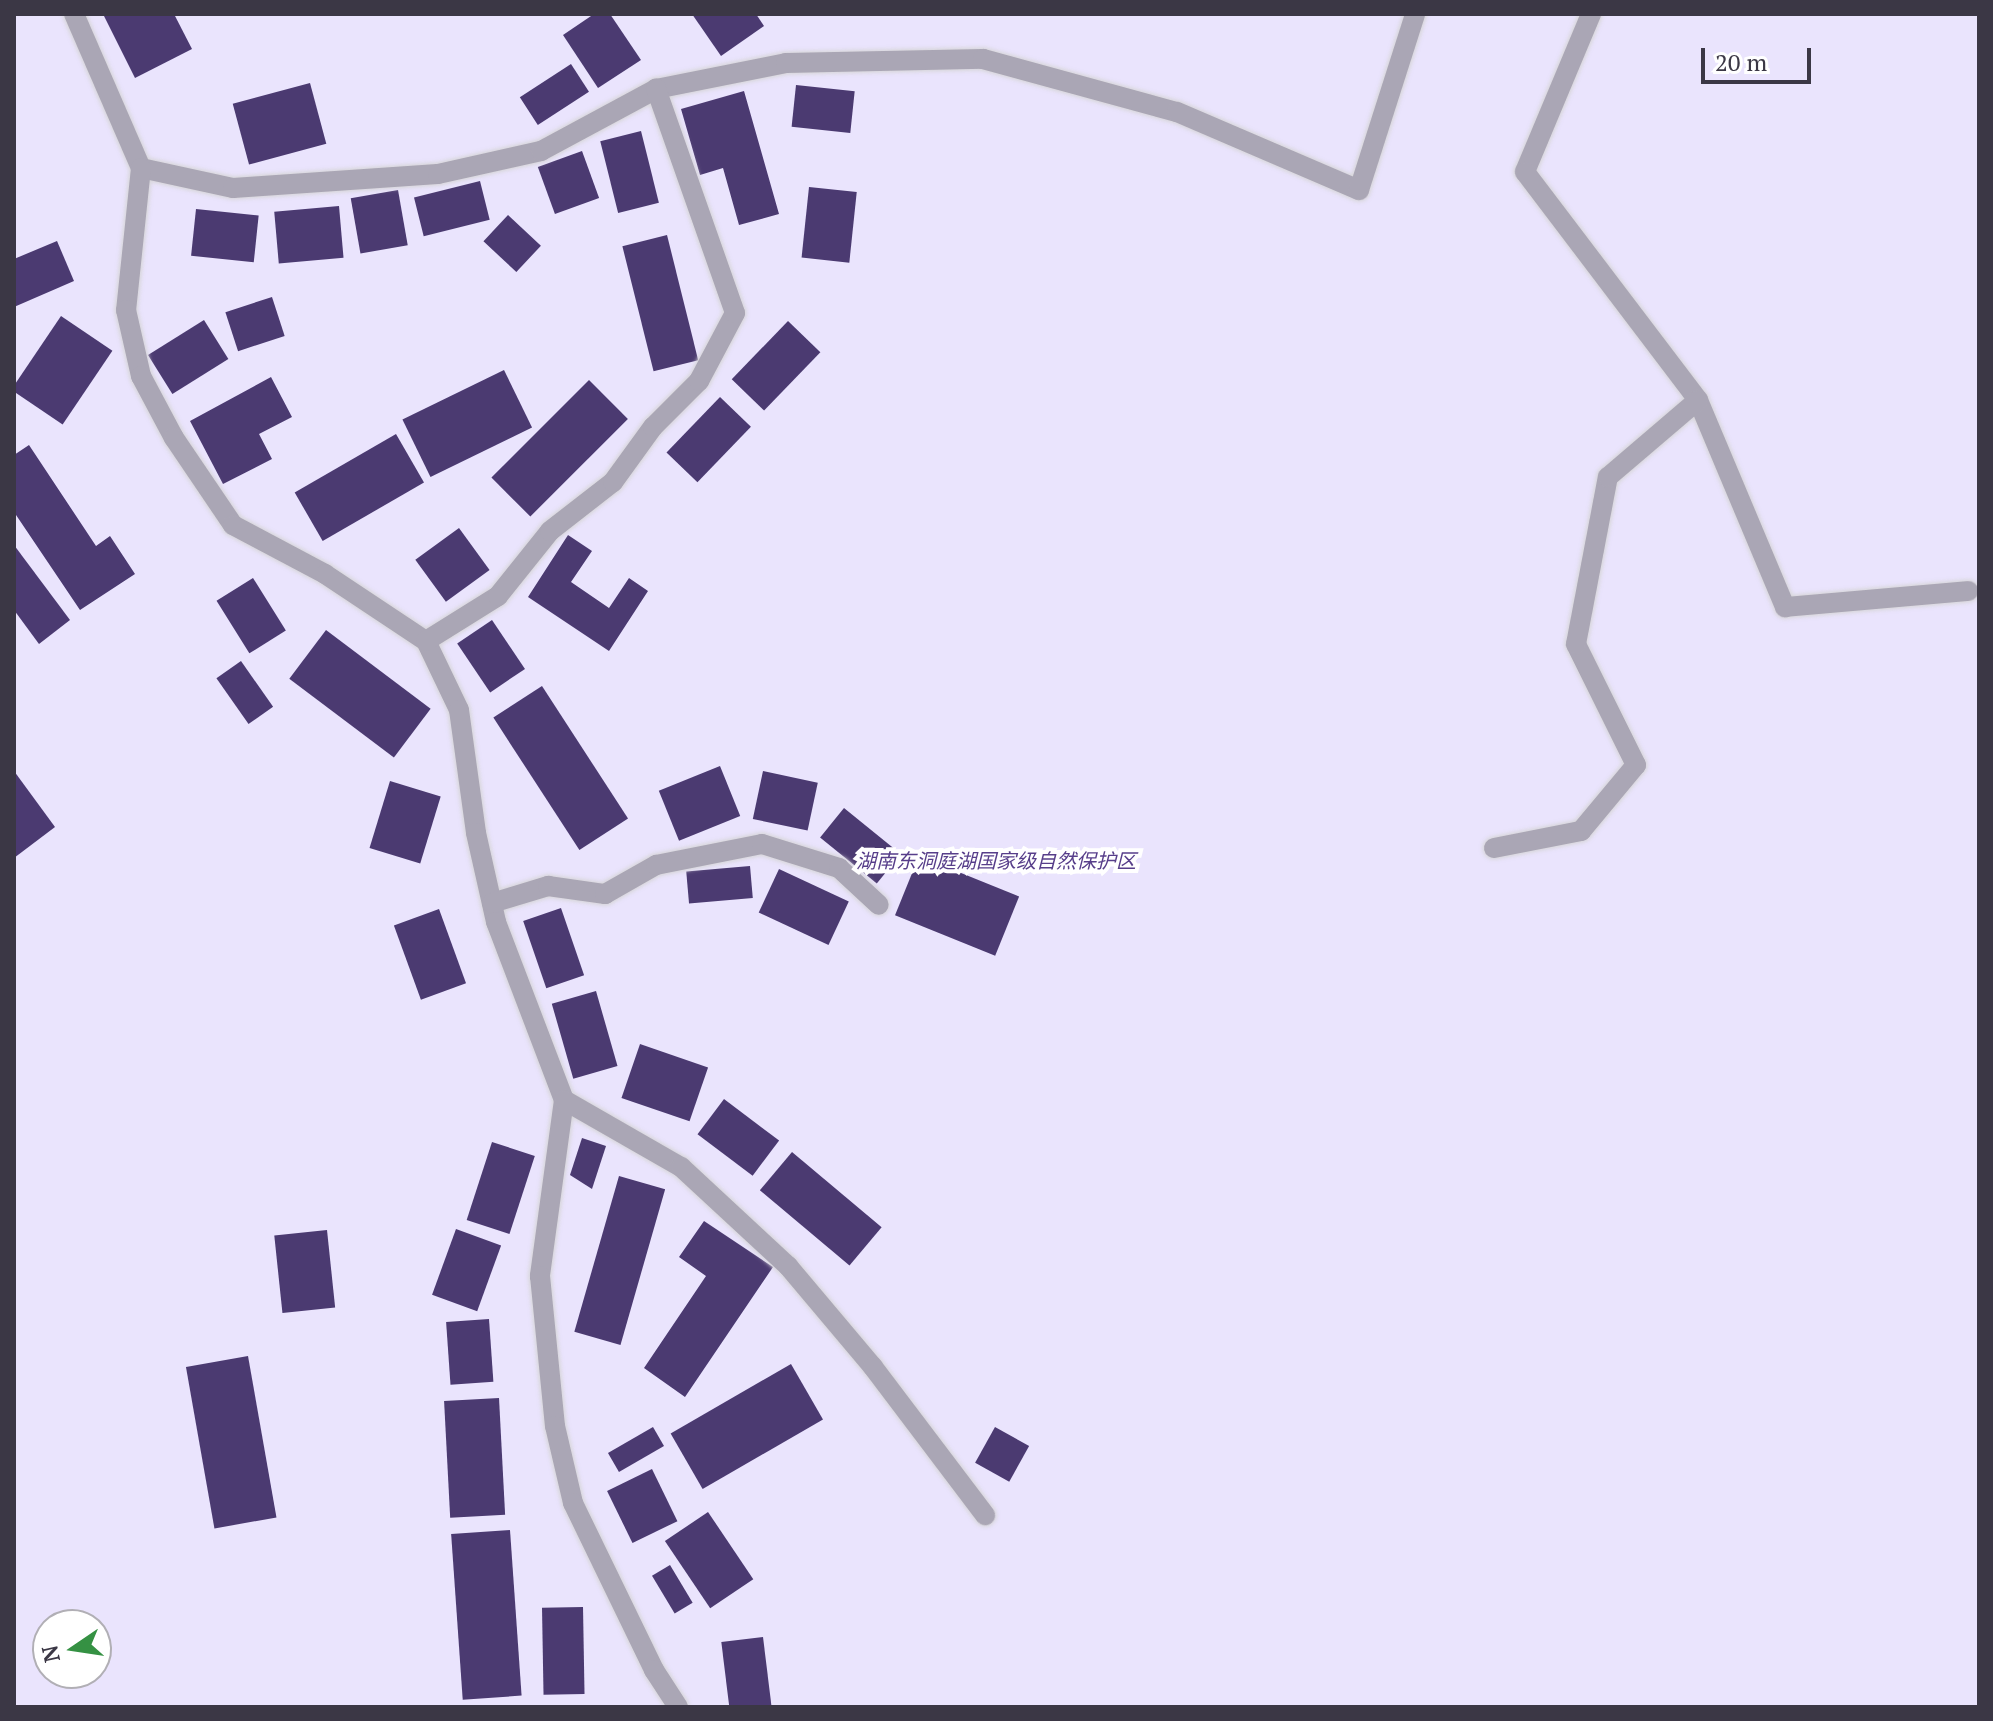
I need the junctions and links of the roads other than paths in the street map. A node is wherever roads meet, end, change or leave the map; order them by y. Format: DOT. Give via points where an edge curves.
graph roads {
  1 [pos="74,14"];
  2 [pos="1415,14"];
  3 [pos="1591,14"];
  4 [pos="656,89"];
  5 [pos="141,168"];
  6 [pos="1698,400"];
  7 [pos="1968,591"];
  8 [pos="426,641"];
  9 [pos="1494,848"];
  10 [pos="492,903"];
  11 [pos="879,905"];
  12 [pos="564,1100"];
  13 [pos="985,1515"];
  14 [pos="678,1707"];
  1 -- 5 [label="street"];
  2 -- 4 [label="street" via="1359,190 1177,112 983,59 786,63"];
  3 -- 6 [label="street" via="1525,172"];
  4 -- 5 [label="street" via="541,151 438,174 233,188"];
  4 -- 8 [label="street" via="735,313 699,381 653,427 613,482 550,531 498,596"];
  5 -- 8 [label="street" via="126,310 141,376 189,464 233,525 325,574"];
  6 -- 7 [label="street" via="1785,607"];
  6 -- 9 [label="street" via="1608,477 1576,644 1636,765 1581,831"];
  8 -- 10 [label="street" via="459,710"];
  10 -- 11 [label="street" via="548,886 605,894 656,865 762,844 839,868"];
  10 -- 12 [label="street"];
  12 -- 13 [label="street" via="681,1167 788,1266"];
  12 -- 14 [label="street" via="540,1276 555,1426 573,1503 654,1670"];
}
